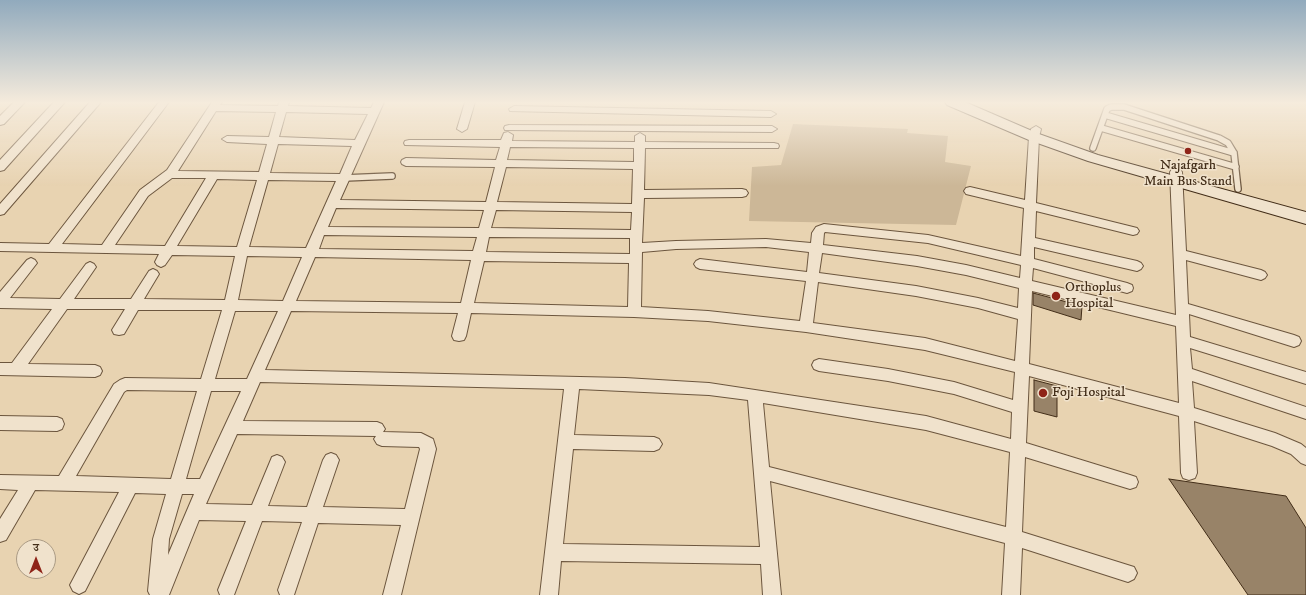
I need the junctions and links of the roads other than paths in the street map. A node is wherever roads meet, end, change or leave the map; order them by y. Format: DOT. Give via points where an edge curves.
graph roads {
  1 [pos="640,129"];
  2 [pos="34,130"];
  3 [pos="72,130"];
  4 [pos="143,130"];
  5 [pos="199,130"];
  6 [pos="277,130"];
  7 [pos="366,130"];
  8 [pos="509,130"];
  9 [pos="1026,130"];
  10 [pos="1029,130"];
  11 [pos="1100,130"];
  12 [pos="1107,130"];
  13 [pos="1155,130"];
  14 [pos="1194,130"];
  15 [pos="1035,133"];
  16 [pos="227,139"];
  17 [pos="274,141"];
  18 [pos="359,143"];
  19 [pos="408,143"];
  20 [pos="506,144"];
  21 [pos="640,145"];
  22 [pos="774,146"];
  23 [pos="1093,148"];
  24 [pos="1234,153"];
  25 [pos="406,162"];
  26 [pos="501,164"];
  27 [pos="639,166"];
  28 [pos="0,167"];
  29 [pos="1236,167"];
  30 [pos="171,173"];
  31 [pos="214,175"];
  32 [pos="264,176"];
  33 [pos="392,176"];
  34 [pos="1176,177"];
  35 [pos="344,178"];
  36 [pos="1238,189"];
  37 [pos="970,191"];
  38 [pos="742,193"];
  39 [pos="638,194"];
  40 [pos="332,204"];
  41 [pos="1030,205"];
  42 [pos="491,206"];
  43 [pos="638,208"];
  44 [pos="1306,209"];
  45 [pos="0,211"];
  46 [pos="1306,218"];
  47 [pos="320,231"];
  48 [pos="1133,231"];
  49 [pos="484,233"];
  50 [pos="637,234"];
  51 [pos="1028,242"];
  52 [pos="0,247"];
  53 [pos="54,247"];
  54 [pos="106,248"];
  55 [pos="816,248"];
  56 [pos="168,249"];
  57 [pos="242,251"];
  58 [pos="310,253"];
  59 [pos="636,254"];
  60 [pos="1179,254"];
  61 [pos="478,256"];
  62 [pos="31,262"];
  63 [pos="160,262"];
  64 [pos="1027,262"];
  65 [pos="700,264"];
  66 [pos="1137,266"];
  67 [pos="90,267"];
  68 [pos="153,274"];
  69 [pos="1261,275"];
  70 [pos="813,277"];
  71 [pos="1026,283"];
  72 [pos="1127,288"];
  73 [pos="0,302"];
  74 [pos="63,304"];
  75 [pos="134,305"];
  76 [pos="230,306"];
  77 [pos="288,306"];
  78 [pos="1182,307"];
  79 [pos="466,308"];
  80 [pos="634,312"];
  81 [pos="1024,315"];
  82 [pos="1182,322"];
  83 [pos="806,327"];
  84 [pos="119,330"];
  85 [pos="459,336"];
  86 [pos="1183,340"];
  87 [pos="1294,341"];
  88 [pos="819,365"];
  89 [pos="1021,368"];
  90 [pos="0,369"];
  91 [pos="16,370"];
  92 [pos="95,371"];
  93 [pos="1185,373"];
  94 [pos="1306,378"];
  95 [pos="254,380"];
  96 [pos="572,383"];
  97 [pos="206,384"];
  98 [pos="754,395"];
  99 [pos="1019,408"];
  100 [pos="1187,412"];
  101 [pos="1306,413"];
  102 [pos="0,424"];
  103 [pos="57,424"];
  104 [pos="232,427"];
  105 [pos="566,442"];
  106 [pos="654,444"];
  107 [pos="1017,447"];
  108 [pos="1306,458"];
  109 [pos="331,460"];
  110 [pos="277,462"];
  111 [pos="762,472"];
  112 [pos="1189,473"];
  113 [pos="0,482"];
  114 [pos="1130,482"];
  115 [pos="31,483"];
  116 [pos="63,484"];
  117 [pos="131,485"];
  118 [pos="176,486"];
  119 [pos="205,487"];
  120 [pos="195,512"];
  121 [pos="258,513"];
  122 [pos="312,515"];
  123 [pos="411,518"];
  124 [pos="0,534"];
  125 [pos="1013,536"];
  126 [pos="553,552"];
  127 [pos="768,556"];
  128 [pos="1128,573"];
  129 [pos="78,585"];
  130 [pos="227,590"];
  131 [pos="287,590"];
  132 [pos="158,595"];
  133 [pos="392,595"];
  134 [pos="549,595"];
  135 [pos="772,595"];
  136 [pos="1011,595"];
  1 -- 21 [label="street"];
  2 -- 28 [label="street"];
  3 -- 45 [label="street"];
  4 -- 53 [label="street"];
  5 -- 30 [label="street"];
  6 -- 17 [label="street"];
  7 -- 18 [label="street"];
  8 -- 20 [label="street"];
  9 -- 15 [label="main road"];
  10 -- 15 [label="main road"];
  11 -- 23 [label="lane"];
  12 -- 29 [label="lane"];
  13 -- 24 [label="lane"];
  14 -- 24 [label="lane" via="1219,138 1228,144"];
  15 -- 23 [label="main road"];
  15 -- 34 [label="main road" via="1093,158"];
  15 -- 41 [label="street"];
  16 -- 17 [label="street"];
  17 -- 18 [label="street"];
  17 -- 32 [label="street"];
  18 -- 35 [label="street"];
  19 -- 20 [label="street"];
  20 -- 21 [label="street"];
  20 -- 26 [label="street"];
  21 -- 22 [label="street"];
  21 -- 27 [label="street"];
  23 -- 34 [label="main road"];
  24 -- 29 [label="lane"];
  25 -- 26 [label="street"];
  26 -- 27 [label="street"];
  26 -- 42 [label="street"];
  27 -- 39 [label="street"];
  29 -- 36 [label="lane"];
  30 -- 31 [label="street"];
  30 -- 54 [label="street" via="144,193"];
  31 -- 32 [label="street"];
  31 -- 56 [label="street"];
  32 -- 35 [label="street"];
  32 -- 57 [label="street"];
  33 -- 35 [label="lane"];
  34 -- 36 [label="main road"];
  34 -- 46 [label="main road"];
  34 -- 60 [label="street"];
  35 -- 40 [label="street"];
  36 -- 44 [label="main road"];
  37 -- 41 [label="street"];
  38 -- 39 [label="street"];
  39 -- 43 [label="street"];
  40 -- 42 [label="street"];
  40 -- 47 [label="street"];
  41 -- 48 [label="street"];
  41 -- 51 [label="street"];
  42 -- 43 [label="street"];
  42 -- 49 [label="street"];
  43 -- 50 [label="street"];
  47 -- 49 [label="street"];
  47 -- 58 [label="street"];
  49 -- 50 [label="street"];
  49 -- 61 [label="street"];
  50 -- 59 [label="street"];
  51 -- 64 [label="street"];
  51 -- 66 [label="street"];
  52 -- 53 [label="street"];
  53 -- 54 [label="street"];
  54 -- 56 [label="street"];
  55 -- 59 [label="street" via="766,243 676,245"];
  55 -- 64 [label="street" via="818,233 824,228 928,239"];
  55 -- 70 [label="street"];
  55 -- 71 [label="street" via="917,261"];
  56 -- 57 [label="street"];
  56 -- 63 [label="street"];
  57 -- 58 [label="street"];
  57 -- 76 [label="street"];
  58 -- 61 [label="street"];
  58 -- 77 [label="street"];
  59 -- 61 [label="street"];
  59 -- 80 [label="street"];
  60 -- 69 [label="street"];
  60 -- 78 [label="street"];
  61 -- 79 [label="street"];
  62 -- 73 [label="street"];
  64 -- 71 [label="street"];
  64 -- 72 [label="street"];
  65 -- 70 [label="street"];
  67 -- 74 [label="street"];
  68 -- 75 [label="street"];
  70 -- 81 [label="street" via="916,291"];
  70 -- 83 [label="street"];
  71 -- 81 [label="street"];
  71 -- 82 [label="street"];
  73 -- 74 [label="street"];
  74 -- 75 [label="street"];
  74 -- 91 [label="street"];
  75 -- 76 [label="street"];
  75 -- 84 [label="street"];
  76 -- 77 [label="street"];
  76 -- 97 [label="street"];
  77 -- 79 [label="street"];
  77 -- 95 [label="street"];
  78 -- 82 [label="street"];
  78 -- 87 [label="street"];
  79 -- 80 [label="street"];
  79 -- 85 [label="street"];
  80 -- 83 [label="street" via="708,316"];
  81 -- 89 [label="street"];
  82 -- 86 [label="street"];
  83 -- 89 [label="street" via="925,344"];
  86 -- 93 [label="street"];
  86 -- 94 [label="street"];
  88 -- 99 [label="street" via="888,374 954,388"];
  89 -- 99 [label="street"];
  89 -- 100 [label="street"];
  90 -- 91 [label="street"];
  91 -- 92 [label="street"];
  93 -- 100 [label="street"];
  93 -- 101 [label="street"];
  95 -- 96 [label="street"];
  95 -- 97 [label="street"];
  95 -- 104 [label="street"];
  96 -- 98 [label="street" via="668,385"];
  96 -- 105 [label="street"];
  97 -- 116 [label="street" via="122,385"];
  97 -- 118 [label="street"];
  98 -- 107 [label="street" via="926,423"];
  98 -- 111 [label="street"];
  99 -- 107 [label="street"];
  100 -- 108 [label="street" via="1286,444"];
  100 -- 112 [label="street"];
  102 -- 103 [label="street"];
  104 -- 119 [label="street"];
  104 -- 123 [label="street" via="380,434 421,440 428,444 428,449"];
  105 -- 106 [label="street"];
  105 -- 126 [label="street"];
  107 -- 114 [label="street"];
  107 -- 125 [label="street"];
  109 -- 122 [label="street"];
  110 -- 121 [label="street"];
  111 -- 125 [label="street"];
  111 -- 127 [label="street"];
  113 -- 115 [label="street"];
  115 -- 116 [label="street"];
  115 -- 124 [label="street"];
  116 -- 117 [label="street"];
  117 -- 118 [label="street"];
  117 -- 129 [label="street"];
  118 -- 119 [label="street"];
  118 -- 132 [label="street" via="161,539"];
  119 -- 120 [label="street"];
  120 -- 121 [label="street"];
  120 -- 132 [label="street"];
  121 -- 122 [label="street"];
  121 -- 130 [label="street"];
  122 -- 123 [label="street"];
  122 -- 131 [label="street"];
  123 -- 133 [label="street"];
  125 -- 128 [label="street"];
  125 -- 136 [label="street"];
  126 -- 127 [label="street"];
  126 -- 134 [label="street"];
  127 -- 135 [label="street"];
}
